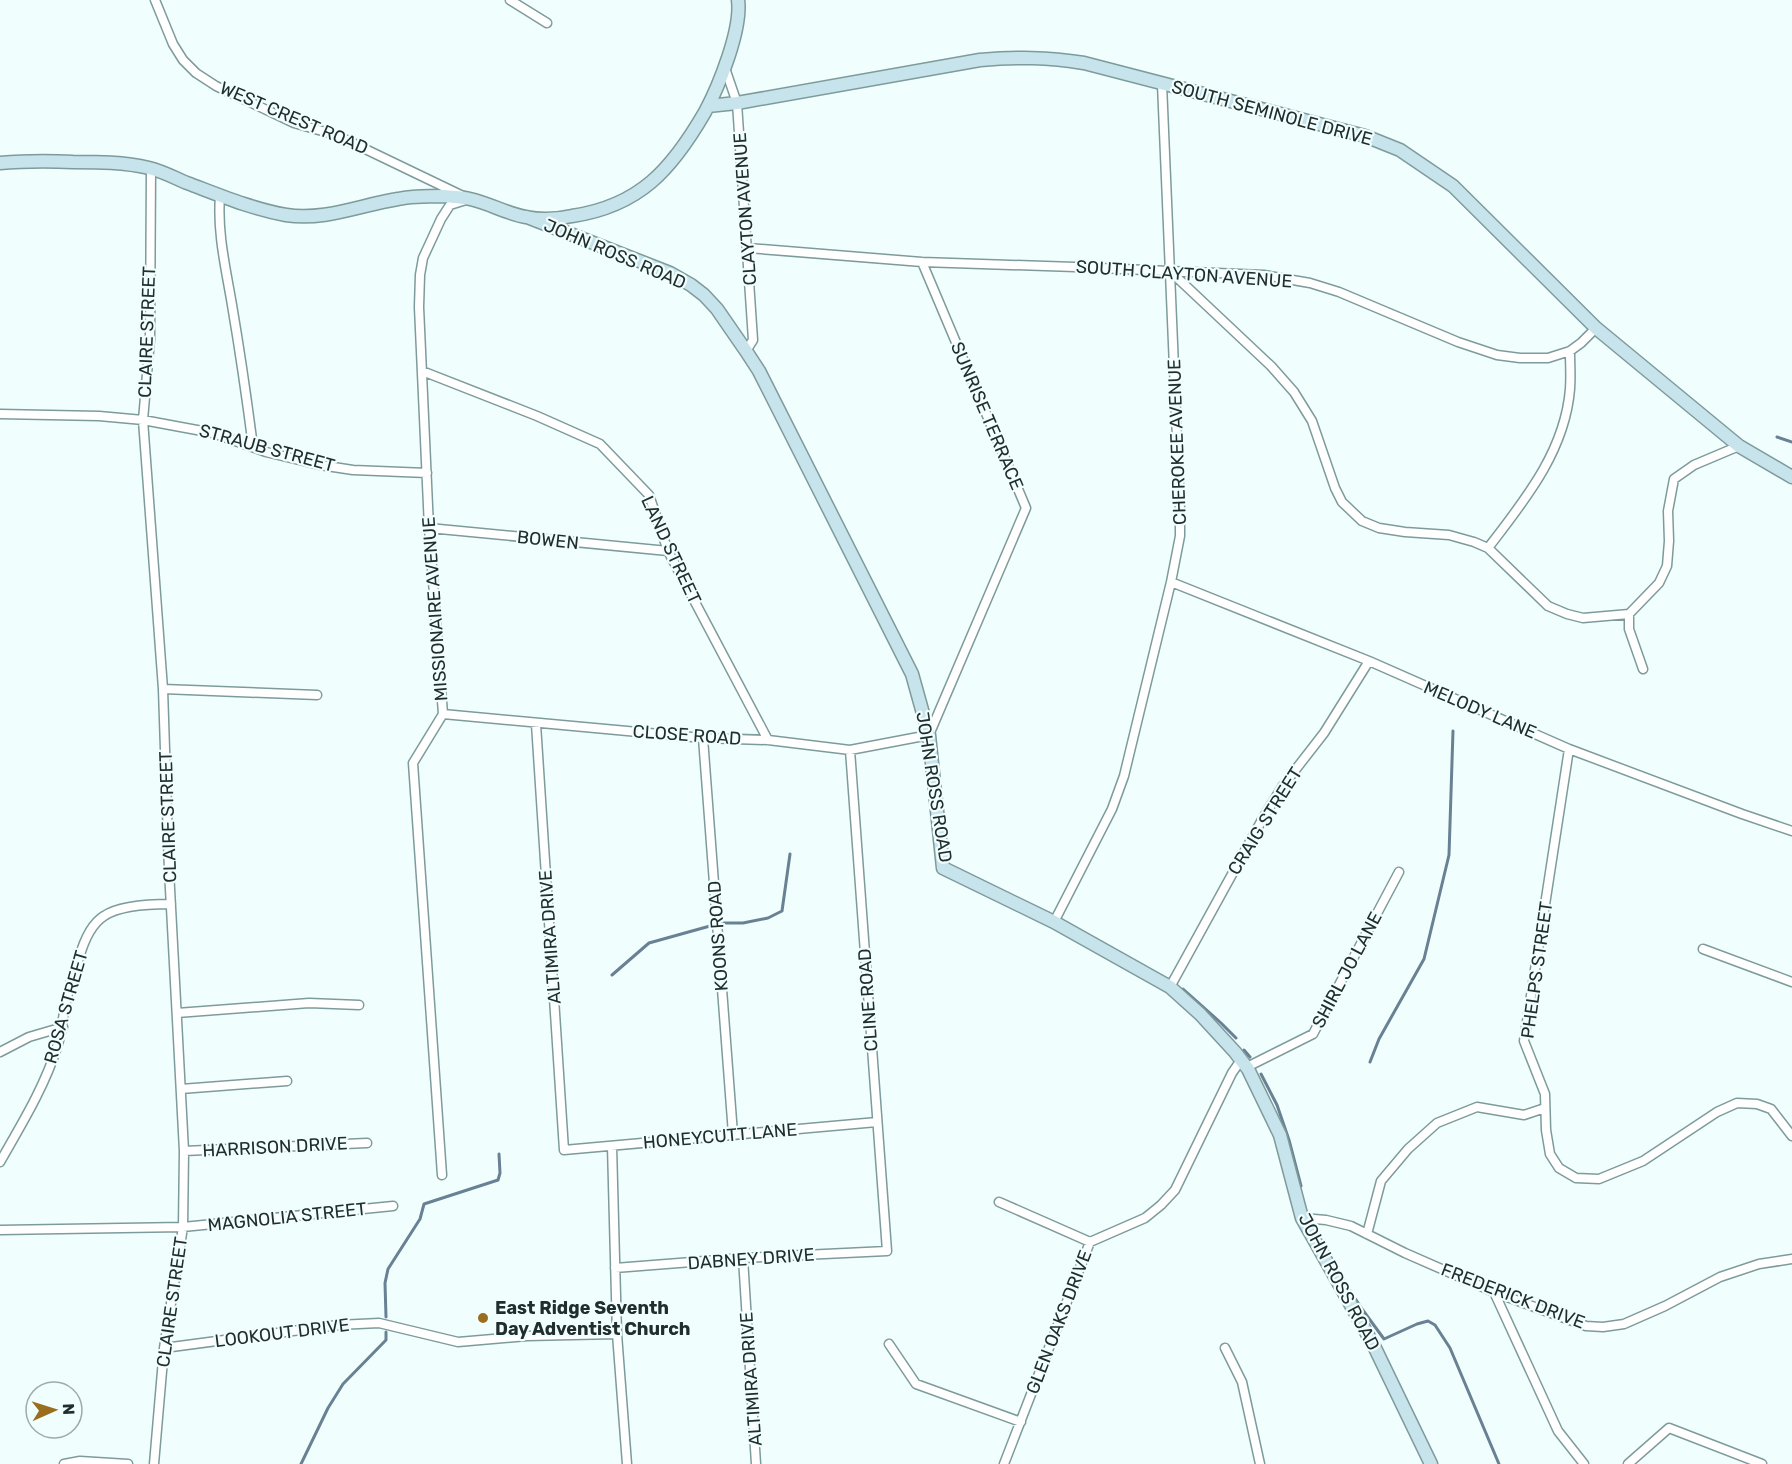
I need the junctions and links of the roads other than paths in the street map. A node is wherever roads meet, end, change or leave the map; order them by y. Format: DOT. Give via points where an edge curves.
graph roads {
  1 [pos="155,0"];
  2 [pos="510,0"];
  3 [pos="738,0"];
  4 [pos="547,23"];
  5 [pos="725,67"];
  6 [pos="1162,84"];
  7 [pos="737,103"];
  8 [pos="708,106"];
  9 [pos="0,163"];
  10 [pos="150,168"];
  11 [pos="220,196"];
  12 [pos="469,198"];
  13 [pos="527,218"];
  14 [pos="748,248"];
  15 [pos="922,262"];
  16 [pos="1170,271"];
  17 [pos="1596,328"];
  18 [pos="747,351"];
  19 [pos="1570,351"];
  20 [pos="422,371"];
  21 [pos="0,414"];
  22 [pos="143,420"];
  23 [pos="1739,446"];
  24 [pos="253,447"];
  25 [pos="427,473"];
  26 [pos="1792,477"];
  27 [pos="429,528"];
  28 [pos="1488,548"];
  29 [pos="668,551"];
  30 [pos="1171,582"];
  31 [pos="1629,614"];
  32 [pos="1369,661"];
  33 [pos="1643,669"];
  34 [pos="163,689"];
  35 [pos="316,695"];
  36 [pos="442,714"];
  37 [pos="536,724"];
  38 [pos="929,735"];
  39 [pos="703,738"];
  40 [pos="768,740"];
  41 [pos="1569,749"];
  42 [pos="850,750"];
  43 [pos="1792,831"];
  44 [pos="1399,872"];
  45 [pos="171,903"];
  46 [pos="1054,922"];
  47 [pos="1703,949"];
  48 [pos="1792,982"];
  49 [pos="1170,987"];
  50 [pos="359,1005"];
  51 [pos="177,1013"];
  52 [pos="63,1027"];
  53 [pos="0,1052"];
  54 [pos="1244,1064"];
  55 [pos="287,1081"];
  56 [pos="181,1089"];
  57 [pos="1545,1108"];
  58 [pos="877,1122"];
  59 [pos="733,1134"];
  60 [pos="1792,1136"];
  61 [pos="366,1143"];
  62 [pos="612,1146"];
  63 [pos="564,1150"];
  64 [pos="184,1151"];
  65 [pos="0,1162"];
  66 [pos="442,1175"];
  67 [pos="999,1202"];
  68 [pos="393,1206"];
  69 [pos="1302,1218"];
  70 [pos="183,1227"];
  71 [pos="0,1230"];
  72 [pos="1366,1234"];
  73 [pos="1090,1242"];
  74 [pos="887,1251"];
  75 [pos="743,1258"];
  76 [pos="1792,1258"];
  77 [pos="615,1268"];
  78 [pos="1494,1292"];
  79 [pos="617,1334"];
  80 [pos="889,1344"];
  81 [pos="164,1348"];
  82 [pos="1225,1348"];
  83 [pos="1021,1422"];
  84 [pos="64,1464"];
  85 [pos="128,1464"];
  86 [pos="154,1464"];
  87 [pos="627,1464"];
  88 [pos="756,1464"];
  89 [pos="1004,1464"];
  90 [pos="1260,1464"];
  91 [pos="1431,1464"];
  92 [pos="1584,1464"];
  93 [pos="1628,1464"];
  94 [pos="1762,1464"];
  1 -- 12 [label="street, WEST CREST ROAD" via="183,60 216,86 294,123 336,135"];
  2 -- 4 [label="street"];
  3 -- 5 [label="street" via="736,27"];
  5 -- 7 [label="street, CLAYTON AVENUE"];
  5 -- 8 [label="street"];
  6 -- 7 [label="street, SOUTH SEMINOLE DRIVE" via="1084,63 1018,57 924,68"];
  6 -- 16 [label="street, CHEROKEE AVENUE"];
  6 -- 17 [label="street, SOUTH SEMINOLE DRIVE" via="1365,135 1400,150 1453,186"];
  7 -- 8 [label="street, SOUTH SEMINOLE DRIVE"];
  7 -- 14 [label="street, CLAYTON AVENUE"];
  8 -- 13 [label="street" via="664,171 635,195 586,214"];
  9 -- 10 [label="street, JOHN ROSS ROAD" via="117,162"];
  10 -- 11 [label="street, JOHN ROSS ROAD"];
  10 -- 22 [label="street, CLAIRE STREET" via="150,339"];
  11 -- 12 [label="street, JOHN ROSS ROAD" via="306,217 399,199"];
  11 -- 24 [label="street" via="224,262"];
  12 -- 13 [label="street, JOHN ROSS ROAD"];
  12 -- 20 [label="street, MISSIONAIRE AVENUE" via="450,205 423,258 419,296"];
  13 -- 18 [label="street, JOHN ROSS ROAD" via="670,273 691,285 717,309"];
  14 -- 15 [label="street, SOUTH CLAYTON AVENUE"];
  14 -- 18 [label="street, CLAYTON AVENUE" via="753,340"];
  15 -- 16 [label="street, SOUTH CLAYTON AVENUE"];
  15 -- 38 [label="street, SUNRISE TERRACE" via="1026,508"];
  16 -- 19 [label="street, SOUTH CLAYTON AVENUE" via="1264,275 1310,283 1497,355 1548,358"];
  16 -- 28 [label="street" via="1294,392 1312,421 1342,502 1362,521 1379,528 1449,535"];
  16 -- 30 [label="street, CHEROKEE AVENUE" via="1180,508"];
  17 -- 19 [label="street, SOUTH CLAYTON AVENUE"];
  17 -- 23 [label="street, SOUTH SEMINOLE DRIVE"];
  18 -- 38 [label="street, JOHN ROSS ROAD" via="912,674"];
  19 -- 28 [label="street" via="1570,389 1552,453 1532,490"];
  20 -- 25 [label="street, MISSIONAIRE AVENUE"];
  20 -- 29 [label="street, LAND STREET" via="600,444 649,495"];
  21 -- 22 [label="street, STRAUB STREET"];
  22 -- 24 [label="street, STRAUB STREET" via="213,433"];
  22 -- 34 [label="street, CLAIRE STREET"];
  23 -- 26 [label="street, SOUTH SEMINOLE DRIVE"];
  23 -- 31 [label="street" via="1694,465 1674,480 1668,511 1667,566 1659,583"];
  24 -- 25 [label="street, STRAUB STREET" via="320,465"];
  25 -- 27 [label="street, MISSIONAIRE AVENUE"];
  27 -- 29 [label="street, BOWEN"];
  27 -- 36 [label="street, MISSIONAIRE AVENUE"];
  28 -- 31 [label="street" via="1548,606 1583,618"];
  29 -- 40 [label="street, LAND STREET"];
  30 -- 32 [label="street, MELODY LANE"];
  30 -- 46 [label="street, CHEROKEE AVENUE" via="1124,776 1112,809"];
  31 -- 33 [label="street" via="1629,628"];
  32 -- 41 [label="street, MELODY LANE"];
  32 -- 49 [label="street, CRAIG STREET" via="1263,818"];
  34 -- 35 [label="street"];
  34 -- 45 [label="street, CLAIRE STREET"];
  36 -- 37 [label="street, CLOSE ROAD"];
  36 -- 66 [label="street, MISSIONAIRE AVENUE" via="413,763"];
  37 -- 39 [label="street, CLOSE ROAD"];
  37 -- 63 [label="street, ALTIMIRA DRIVE"];
  38 -- 42 [label="street, CLOSE ROAD"];
  38 -- 46 [label="street, JOHN ROSS ROAD" via="943,868"];
  39 -- 40 [label="street, CLOSE ROAD"];
  39 -- 59 [label="street, KOONS ROAD"];
  40 -- 42 [label="street, CLOSE ROAD"];
  41 -- 43 [label="street, MELODY LANE"];
  41 -- 57 [label="street, PHELPS STREET" via="1524,1041 1545,1094"];
  42 -- 58 [label="street, CLINE ROAD"];
  44 -- 54 [label="street, SHIRL JO LANE" via="1313,1034"];
  45 -- 51 [label="street, CLAIRE STREET"];
  45 -- 52 [label="street, ROSA STREET" via="102,916 83,946"];
  46 -- 49 [label="street, JOHN ROSS ROAD"];
  47 -- 48 [label="street"];
  49 -- 54 [label="street, JOHN ROSS ROAD"];
  50 -- 51 [label="street" via="309,1004"];
  51 -- 56 [label="street, CLAIRE STREET"];
  52 -- 53 [label="street" via="29,1037"];
  52 -- 65 [label="street, ROSA STREET" via="44,1083"];
  54 -- 69 [label="street, JOHN ROSS ROAD" via="1280,1135"];
  54 -- 73 [label="street, GLEN OAKS DRIVE" via="1232,1072 1175,1190 1145,1218"];
  55 -- 56 [label="street"];
  56 -- 64 [label="street, CLAIRE STREET"];
  57 -- 60 [label="street, PHELPS STREET" via="1550,1154 1559,1168 1576,1178 1599,1179 1643,1161 1737,1103 1771,1109"];
  57 -- 72 [label="street" via="1524,1116 1476,1107 1437,1123 1380,1181"];
  58 -- 59 [label="street, HONEYCUTT LANE"];
  58 -- 74 [label="street, CLINE ROAD"];
  59 -- 62 [label="street, HONEYCUTT LANE"];
  61 -- 64 [label="street, HARRISON DRIVE"];
  62 -- 63 [label="street, HONEYCUTT LANE"];
  62 -- 77 [label="street"];
  64 -- 70 [label="street, CLAIRE STREET"];
  67 -- 73 [label="street"];
  68 -- 70 [label="street, MAGNOLIA STREET"];
  69 -- 72 [label="street, FREDERICK DRIVE" via="1351,1226"];
  69 -- 91 [label="street, JOHN ROSS ROAD" via="1374,1346"];
  70 -- 71 [label="street, MAGNOLIA STREET"];
  70 -- 81 [label="street, CLAIRE STREET"];
  72 -- 78 [label="street, FREDERICK DRIVE"];
  73 -- 83 [label="street, GLEN OAKS DRIVE"];
  74 -- 75 [label="street, DABNEY DRIVE"];
  75 -- 77 [label="street, DABNEY DRIVE"];
  75 -- 88 [label="street, ALTIMIRA DRIVE"];
  76 -- 78 [label="street, FREDERICK DRIVE" via="1720,1277 1643,1317 1603,1327 1586,1326"];
  77 -- 79 [label="street"];
  78 -- 92 [label="street" via="1558,1431"];
  79 -- 81 [label="street, LOOKOUT DRIVE" via="458,1342 379,1323"];
  79 -- 87 [label="street"];
  80 -- 83 [label="street" via="916,1384"];
  81 -- 86 [label="street, CLAIRE STREET"];
  82 -- 90 [label="street" via="1242,1382"];
  83 -- 89 [label="street, GLEN OAKS DRIVE"];
  84 -- 85 [label="street"];
  93 -- 94 [label="street" via="1669,1428"];
}
